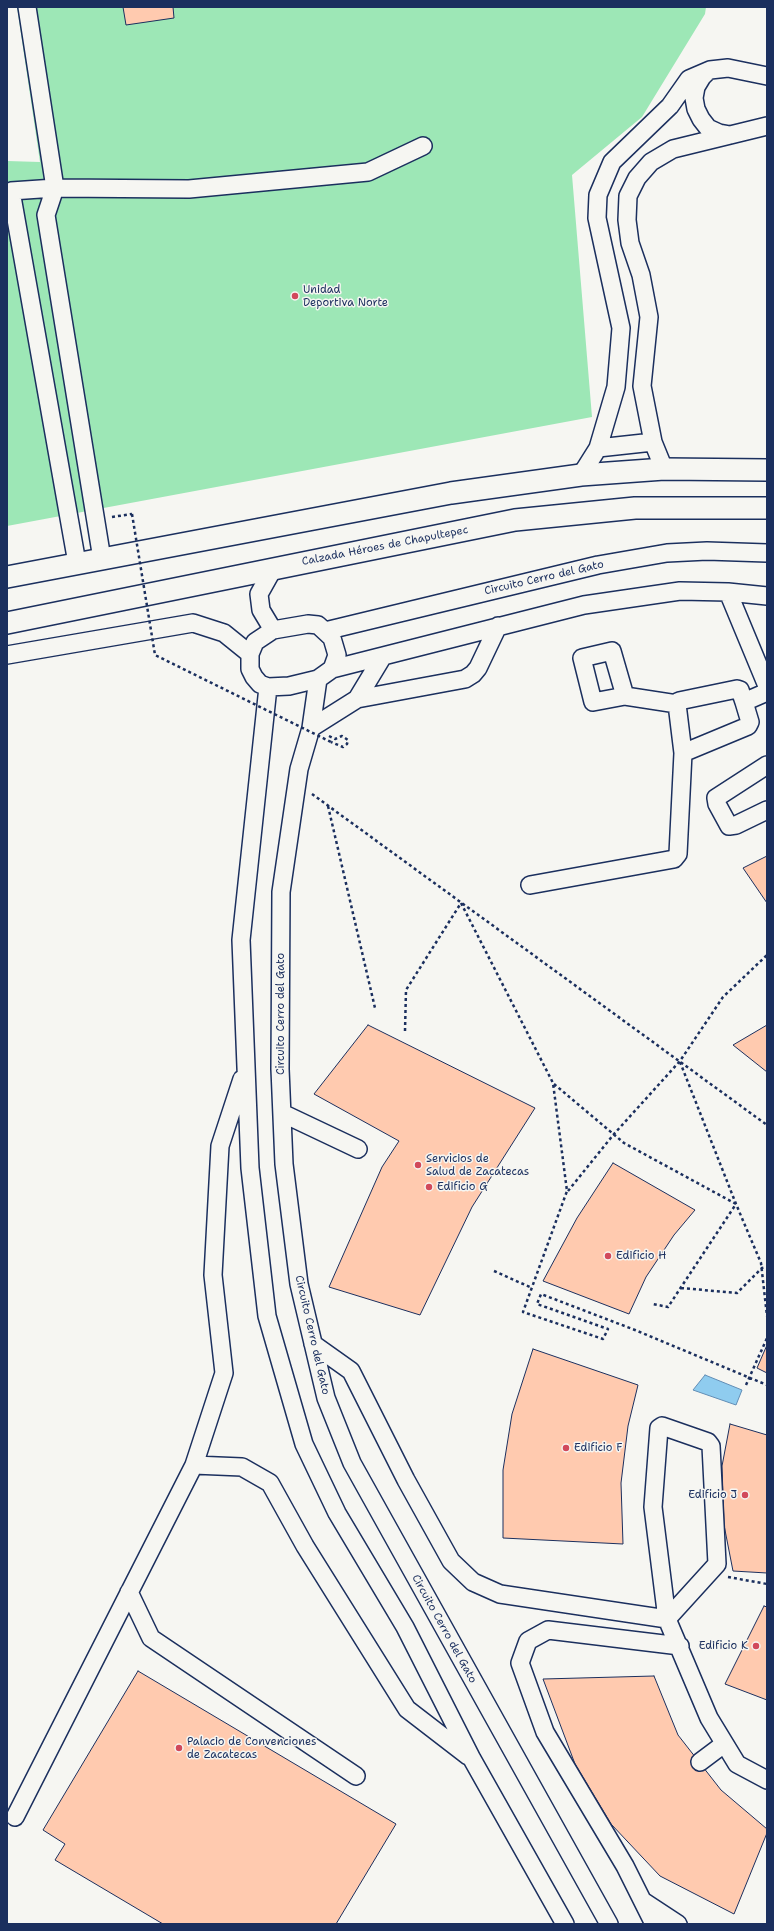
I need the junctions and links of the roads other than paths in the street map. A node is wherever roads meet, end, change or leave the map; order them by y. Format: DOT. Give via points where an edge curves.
graph roads {
  1 [pos="26,7"];
  2 [pos="710,70"];
  3 [pos="767,76"];
  4 [pos="767,126"];
  5 [pos="730,135"];
  6 [pos="423,146"];
  7 [pos="54,188"];
  8 [pos="642,386"];
  9 [pos="616,388"];
  10 [pos="653,442"];
  11 [pos="598,448"];
  12 [pos="664,469"];
  13 [pos="767,470"];
  14 [pos="581,475"];
  15 [pos="767,508"];
  16 [pos="767,553"];
  17 [pos="102,559"];
  18 [pos="77,563"];
  19 [pos="273,569"];
  20 [pos="7,571"];
  21 [pos="28,573"];
  22 [pos="7,577"];
  23 [pos="728,592"];
  24 [pos="767,596"];
  25 [pos="7,623"];
  26 [pos="498,626"];
  27 [pos="273,630"];
  28 [pos="325,631"];
  29 [pos="250,654"];
  30 [pos="7,655"];
  31 [pos="383,656"];
  32 [pos="332,669"];
  33 [pos="318,679"];
  34 [pos="767,686"];
  35 [pos="268,687"];
  36 [pos="767,692"];
  37 [pos="625,696"];
  38 [pos="357,699"];
  39 [pos="744,702"];
  40 [pos="677,704"];
  41 [pos="310,728"];
  42 [pos="682,753"];
  43 [pos="767,765"];
  44 [pos="767,810"];
  45 [pos="530,885"];
  46 [pos="246,1068"];
  47 [pos="282,1113"];
  48 [pos="358,1148"];
  49 [pos="313,1344"];
  50 [pos="194,1465"];
  51 [pos="129,1592"];
  52 [pos="667,1619"];
  53 [pos="680,1646"];
  54 [pos="724,1744"];
  55 [pos="472,1759"];
  56 [pos="700,1762"];
  57 [pos="356,1776"];
  58 [pos="767,1780"];
  59 [pos="15,1817"];
  60 [pos="642,1900"];
  61 [pos="564,1924"];
  62 [pos="609,1924"];
  63 [pos="654,1924"];
  64 [pos="678,1924"];
  1 -- 7 [label="street"];
  2 -- 3 [label="street" via="728,68"];
  2 -- 5 [label="street" via="696,87 696,109 708,128"];
  2 -- 9 [label="street" via="689,79 670,106 612,162 598,195 597,218 621,328"];
  4 -- 5 [label="street"];
  5 -- 8 [label="street" via="673,149 651,162 637,178 628,196 630,244 641,274 649,318"];
  6 -- 7 [label="street" via="368,172 189,189"];
  7 -- 17 [label="street" via="46,215"];
  7 -- 18 [label="street" via="10,191"];
  8 -- 9 [label="street"];
  8 -- 10 [label="street"];
  9 -- 11 [label="street"];
  10 -- 11 [label="street"];
  10 -- 12 [label="street"];
  11 -- 14 [label="street"];
  12 -- 13 [label="main road"];
  12 -- 14 [label="main road"];
  14 -- 17 [label="main road" via="451,493"];
  15 -- 19 [label="main road, Calzada Héroes de Chapultepec" via="635,508 515,520"];
  16 -- 28 [label="street, Circuito Cerro del Gato" via="667,553 598,564"];
  17 -- 18 [label="main road"];
  18 -- 21 [label="main road"];
  19 -- 25 [label="main road, Calzada Héroes de Chapultepec"];
  19 -- 27 [label="street" via="259,594 261,610"];
  20 -- 21 [label="street"];
  21 -- 22 [label="main road"];
  23 -- 24 [label="street"];
  23 -- 26 [label="street" via="680,591 584,605"];
  23 -- 34 [label="street"];
  26 -- 31 [label="street"];
  26 -- 38 [label="street" via="473,674 465,678"];
  27 -- 28 [label="street" via="308,624 318,625"];
  27 -- 29 [label="street" via="255,642"];
  28 -- 32 [label="street" via="332,638 337,655"];
  29 -- 30 [label="street" via="224,633 193,623"];
  29 -- 35 [label="street" via="250,669 254,677 260,684"];
  31 -- 32 [label="street"];
  31 -- 38 [label="street"];
  32 -- 33 [label="street"];
  33 -- 35 [label="street" via="289,686"];
  33 -- 41 [label="street, Circuito Cerro del Gato"];
  35 -- 46 [label="street" via="241,940"];
  36 -- 39 [label="street"];
  37 -- 40 [label="street"];
  38 -- 41 [label="street"];
  39 -- 40 [label="street" via="740,690 737,689 679,701"];
  39 -- 42 [label="street" via="750,722 748,726"];
  40 -- 42 [label="street"];
  41 -- 47 [label="street, Circuito Cerro del Gato" via="297,783 281,892"];
  42 -- 45 [label="street" via="678,854 674,859"];
  43 -- 44 [label="street" via="716,798 729,826"];
  46 -- 50 [label="street" via="220,1146 213,1275 224,1373"];
  46 -- 55 [label="street" via="250,1168 267,1316 304,1444 337,1513 405,1627"];
  47 -- 48 [label="street"];
  47 -- 49 [label="street, Circuito Cerro del Gato" via="284,1164 299,1284"];
  49 -- 52 [label="street" via="351,1371 406,1480 451,1561 473,1582 500,1594"];
  49 -- 62 [label="street, Circuito Cerro del Gato" via="326,1398 352,1463"];
  50 -- 51 [label="street"];
  50 -- 55 [label="street" via="242,1467 270,1483 305,1546 407,1709"];
  51 -- 57 [label="street" via="151,1638"];
  51 -- 59 [label="street"];
  52 -- 52 [label="street" via="717,1564 711,1446 708,1442 662,1426 659,1428 653,1507"];
  52 -- 53 [label="street"];
  53 -- 54 [label="street" via="709,1718"];
  53 -- 60 [label="street" via="548,1630 528,1641 520,1663 545,1732 625,1866"];
  54 -- 56 [label="street"];
  54 -- 58 [label="street" via="737,1764"];
  55 -- 61 [label="street"];
  60 -- 63 [label="street"];
  60 -- 64 [label="street"];
}
